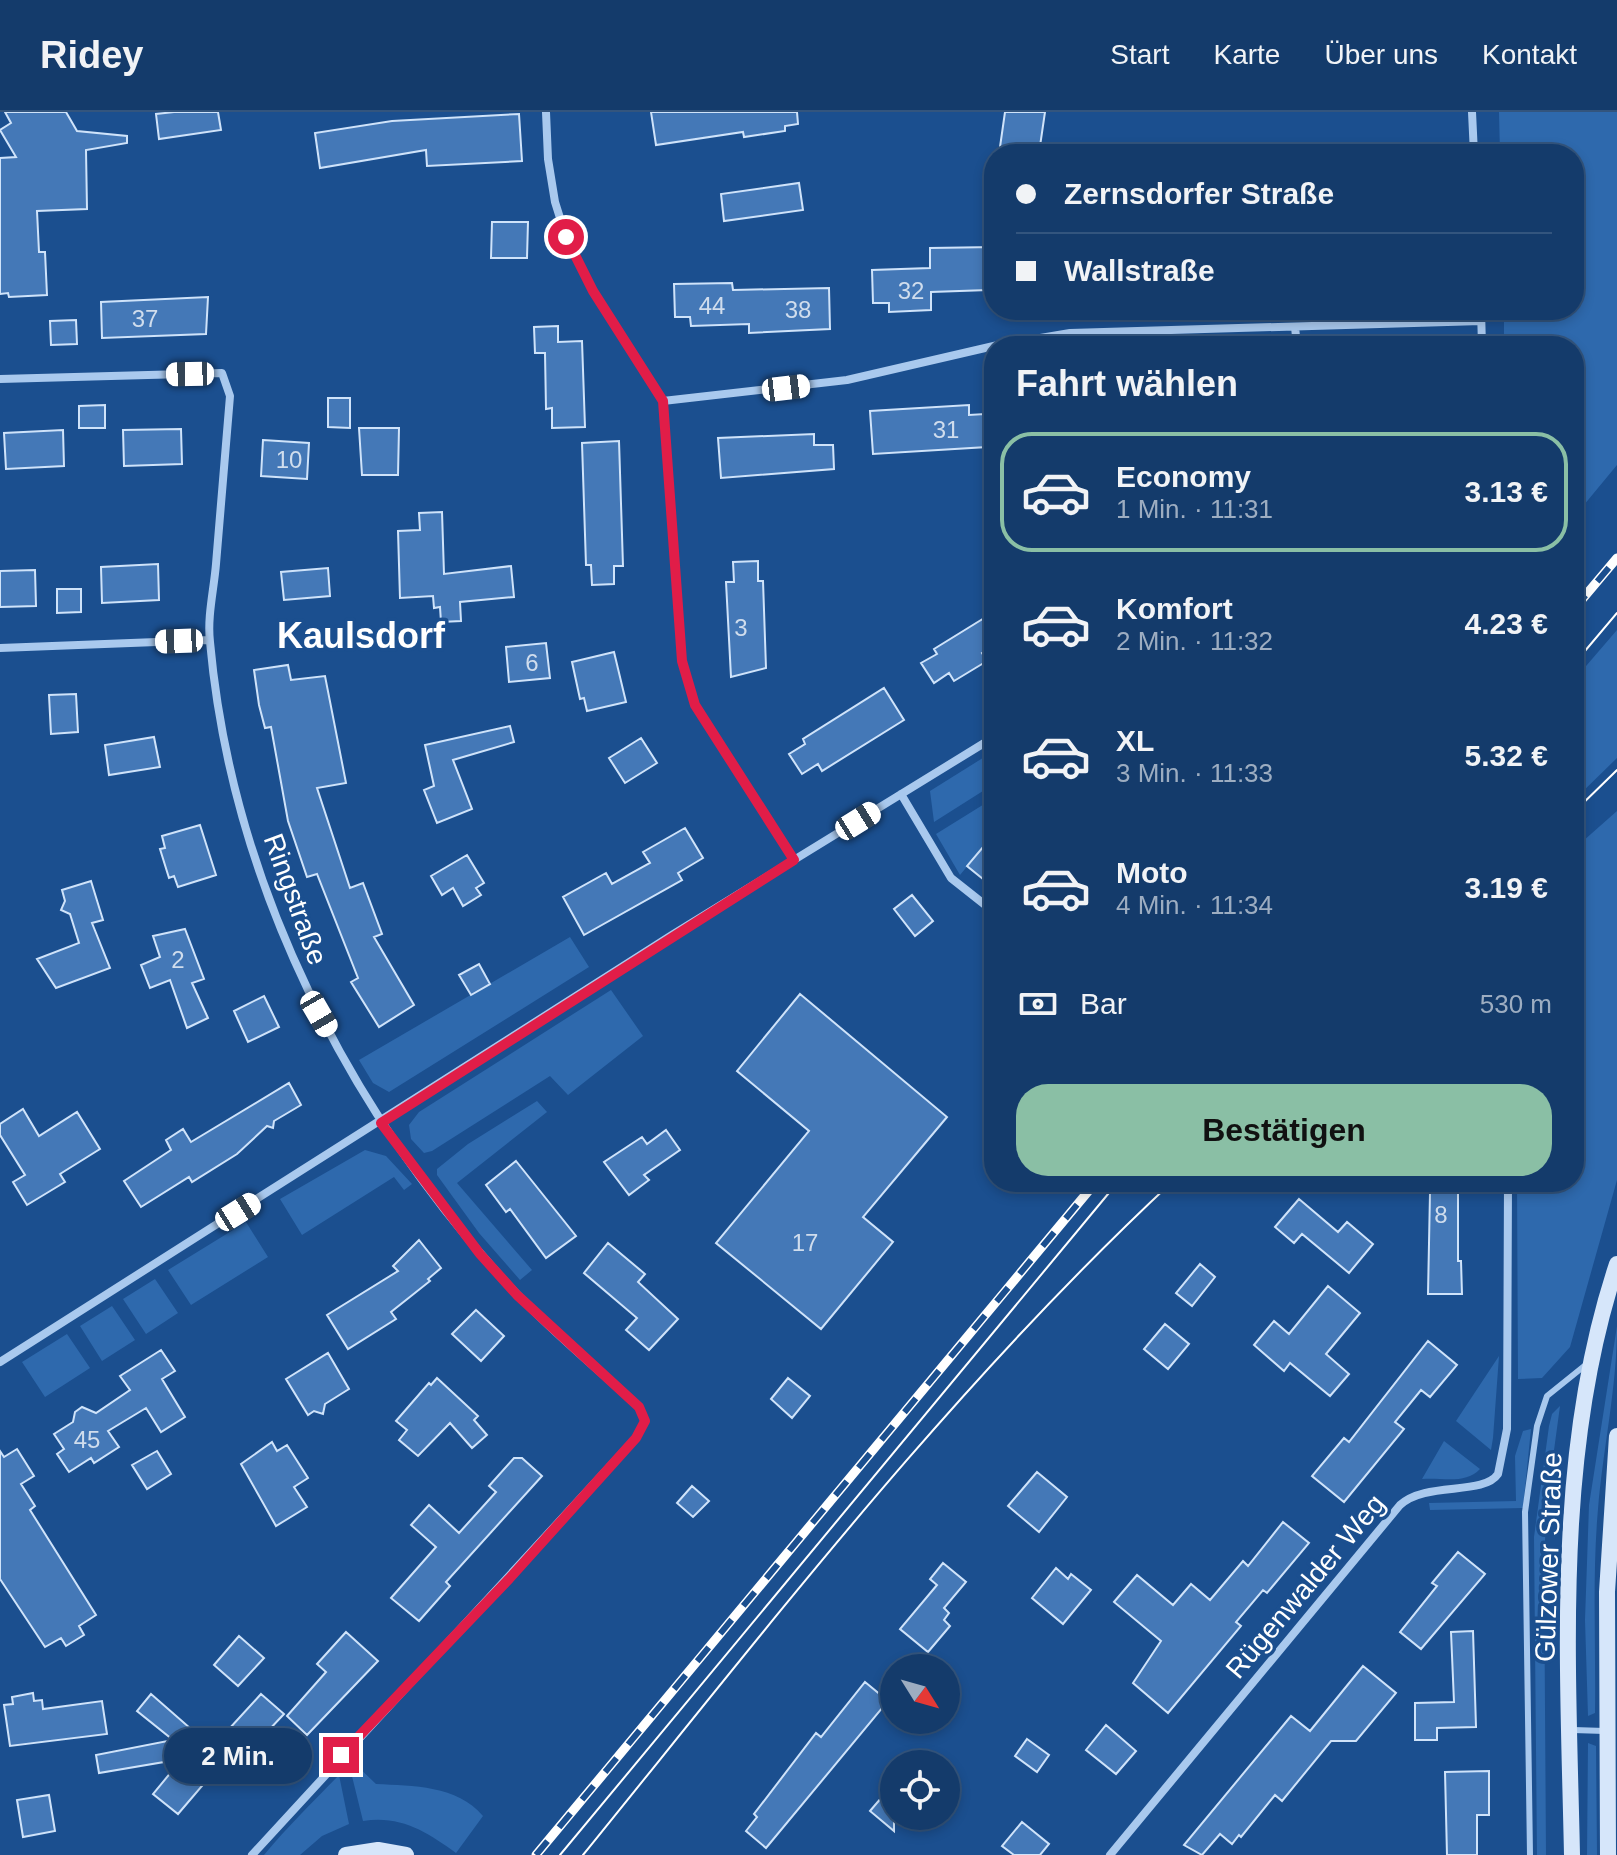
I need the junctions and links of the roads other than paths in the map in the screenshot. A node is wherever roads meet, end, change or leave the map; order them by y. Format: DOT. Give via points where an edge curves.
graph roads {
  1 [pos="546,112"];
  2 [pos="1472,112"];
  3 [pos="1474,144"];
  4 [pos="1481,321"];
  5 [pos="1295,327"];
  6 [pos="1052,336"];
  7 [pos="1296,336"];
  8 [pos="1482,336"];
  9 [pos="984,348"];
  10 [pos="0,379"];
  11 [pos="663,401"];
  12 [pos="209,640"];
  13 [pos="0,648"];
  14 [pos="984,743"];
  15 [pos="901,794"];
  16 [pos="794,860"];
  17 [pos="984,904"];
  18 [pos="381,1123"];
  19 [pos="1508,1192"];
  20 [pos="1617,1264"];
  21 [pos="1594,1359"];
  22 [pos="0,1362"];
  23 [pos="1617,1436"];
  24 [pos="1570,1729"];
  25 [pos="1605,1731"];
  26 [pos="252,1855"];
  27 [pos="346,1855"];
  28 [pos="406,1855"];
  29 [pos="1110,1855"];
  30 [pos="1530,1855"];
  31 [pos="1572,1855"];
  32 [pos="1608,1855"];
  1 -- 11 [label="street" via="548,159 566,237 593,291"];
  2 -- 3 [label="street"];
  4 -- 5 [label="street"];
  4 -- 8 [label="street"];
  5 -- 6 [label="street"];
  5 -- 7 [label="street"];
  9 -- 11 [label="street" via="847,380"];
  10 -- 12 [label="street, Ringstraße" via="222,373 230,396"];
  11 -- 16 [label="street" via="682,661 695,705"];
  12 -- 13 [label="street"];
  12 -- 18 [label="street, Ringstraße" via="232,769 277,926 305,989"];
  14 -- 15 [label="street"];
  15 -- 16 [label="street"];
  15 -- 17 [label="street" via="951,878"];
  16 -- 18 [label="street"];
  18 -- 22 [label="street"];
  18 -- 26 [label="street, Ringstraße" via="480,1254 639,1407 645,1421 636,1438 543,1541"];
  19 -- 29 [label="street, Rügenwalder Weg" via="1507,1429 1498,1474 1485,1484 1413,1493 1400,1505"];
  20 -- 21 [label="main road, Gülzower Straße"];
  21 -- 24 [label="main road, Gülzower Straße" via="1575,1464"];
  21 -- 30 [label="lane" via="1547,1396 1537,1426 1525,1512"];
  23 -- 25 [label="main road"];
  24 -- 25 [label="lane"];
  24 -- 31 [label="main road, Gülzower Straße"];
  25 -- 32 [label="main road"];
  27 -- 28 [label="main road" via="378,1850"];
}
